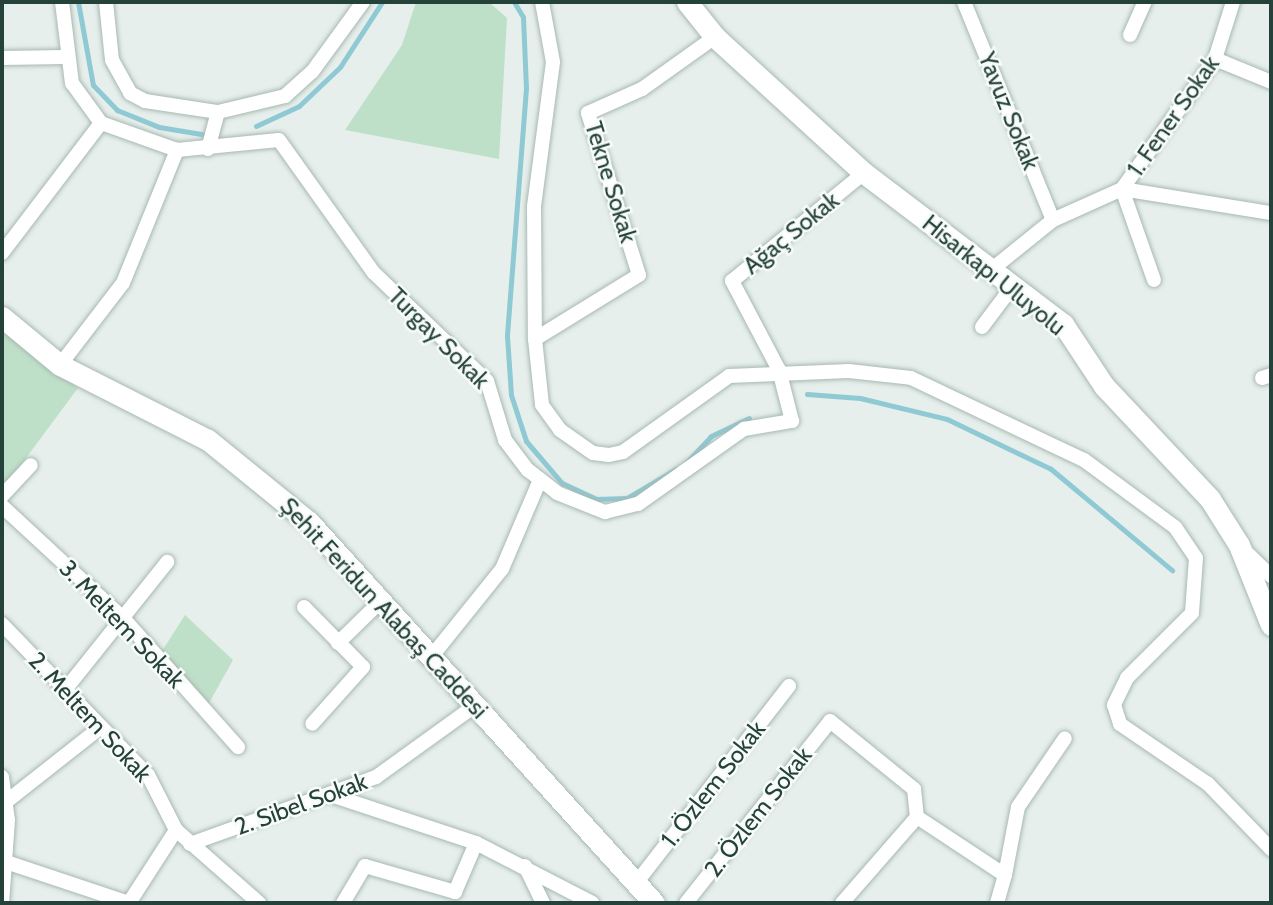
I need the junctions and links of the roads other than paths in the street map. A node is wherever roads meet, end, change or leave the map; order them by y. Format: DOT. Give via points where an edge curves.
graph roads {
  1 [pos="62,2"];
  2 [pos="106,2"];
  3 [pos="363,2"];
  4 [pos="542,2"];
  5 [pos="687,2"];
  6 [pos="964,2"];
  7 [pos="1146,2"];
  8 [pos="1233,2"];
  9 [pos="1130,35"];
  10 [pos="715,37"];
  11 [pos="65,57"];
  12 [pos="2,58"];
  13 [pos="1215,59"];
  14 [pos="1271,82"];
  15 [pos="218,112"];
  16 [pos="101,123"];
  17 [pos="208,149"];
  18 [pos="177,150"];
  19 [pos="864,173"];
  20 [pos="1122,189"];
  21 [pos="1271,211"];
  22 [pos="1053,220"];
  23 [pos="2,253"];
  24 [pos="991,270"];
  25 [pos="1154,280"];
  26 [pos="1012,287"];
  27 [pos="2,317"];
  28 [pos="982,327"];
  29 [pos="535,339"];
  30 [pos="60,365"];
  31 [pos="779,370"];
  32 [pos="31,465"];
  33 [pos="540,480"];
  34 [pos="2,495"];
  35 [pos="2,506"];
  36 [pos="1239,545"];
  37 [pos="167,562"];
  38 [pos="1271,576"];
  39 [pos="381,601"];
  40 [pos="304,607"];
  41 [pos="123,618"];
  42 [pos="2,624"];
  43 [pos="1271,625"];
  44 [pos="338,643"];
  45 [pos="432,656"];
  46 [pos="789,685"];
  47 [pos="65,690"];
  48 [pos="476,705"];
  49 [pos="312,724"];
  50 [pos="101,727"];
  51 [pos="1065,738"];
  52 [pos="238,747"];
  53 [pos="2,777"];
  54 [pos="334,796"];
  55 [pos="4,804"];
  56 [pos="917,817"];
  57 [pos="176,830"];
  58 [pos="475,843"];
  59 [pos="190,844"];
  60 [pos="1271,849"];
  61 [pos="6,862"];
  62 [pos="525,866"];
  63 [pos="1005,875"];
  64 [pos="637,882"];
  65 [pos="458,897"];
  66 [pos="2,903"];
  67 [pos="129,903"];
  68 [pos="259,903"];
  69 [pos="343,903"];
  70 [pos="543,903"];
  71 [pos="592,903"];
  72 [pos="654,903"];
  73 [pos="686,903"];
  74 [pos="842,903"];
  75 [pos="997,903"];
  1 -- 11 [label="street"];
  2 -- 15 [label="street" via="112,60 130,93 145,101"];
  3 -- 15 [label="street" via="312,72 285,96"];
  4 -- 29 [label="street" via="553,62 534,208"];
  5 -- 10 [label="street, Hisarkapı Uluyolu"];
  6 -- 22 [label="street, Yavuz Sokak"];
  7 -- 9 [label="street"];
  8 -- 13 [label="street, 1. Fener Sokak"];
  10 -- 19 [label="street, Hisarkapı Uluyolu"];
  10 -- 29 [label="street, Tekne Sokak" via="642,89 588,113 639,275"];
  11 -- 12 [label="street"];
  11 -- 16 [label="street" via="82,102"];
  13 -- 14 [label="street"];
  13 -- 20 [label="street, 1. Fener Sokak"];
  15 -- 17 [label="street"];
  16 -- 18 [label="street"];
  16 -- 23 [label="street"];
  17 -- 18 [label="street"];
  17 -- 33 [label="street, Turgay Sokak" via="279,140 374,273 487,381 505,440"];
  18 -- 30 [label="street" via="123,283"];
  19 -- 24 [label="street, Hisarkapı Uluyolu"];
  19 -- 31 [label="street, Ağaç Sokak" via="732,281"];
  20 -- 21 [label="street"];
  20 -- 22 [label="street"];
  20 -- 25 [label="street"];
  22 -- 24 [label="street"];
  24 -- 26 [label="street, Hisarkapı Uluyolu"];
  26 -- 28 [label="street"];
  26 -- 36 [label="street, Hisarkapı Uluyolu" via="1063,324 1104,386 1210,499"];
  27 -- 30 [label="street, Şehit Feridun Alabaş Caddesi"];
  29 -- 31 [label="street" via="541,405 572,441 609,455 623,452 729,376"];
  30 -- 39 [label="street, Şehit Feridun Alabaş Caddesi" via="243,464 309,522"];
  31 -- 33 [label="street, Turgay Sokak" via="792,421 744,429 638,504 605,512"];
  31 -- 60 [label="street" via="911,378 1084,460 1175,527 1196,558 1192,613 1127,678 1114,705 1120,723 1208,784"];
  32 -- 34 [label="street"];
  33 -- 45 [label="street" via="502,569"];
  35 -- 41 [label="street, 3. Meltem Sokak"];
  36 -- 38 [label="street"];
  36 -- 43 [label="street, Hisarkapı Uluyolu"];
  37 -- 41 [label="street"];
  39 -- 44 [label="street"];
  39 -- 45 [label="street, Şehit Feridun Alabaş Caddesi"];
  40 -- 44 [label="street"];
  41 -- 47 [label="street"];
  41 -- 52 [label="street, 3. Meltem Sokak"];
  42 -- 47 [label="street, 2. Meltem Sokak"];
  44 -- 49 [label="street" via="363,667"];
  45 -- 48 [label="street, Şehit Feridun Alabaş Caddesi"];
  46 -- 64 [label="street, 1. Özlem Sokak"];
  47 -- 50 [label="street, 2. Meltem Sokak"];
  48 -- 54 [label="street, 2. Sibel Sokak" via="376,777"];
  48 -- 64 [label="street, Şehit Feridun Alabaş Caddesi"];
  50 -- 55 [label="street"];
  50 -- 57 [label="street, 2. Meltem Sokak" via="148,775"];
  51 -- 63 [label="street" via="1018,807"];
  53 -- 55 [label="street"];
  54 -- 58 [label="street"];
  54 -- 59 [label="street, 2. Sibel Sokak"];
  55 -- 61 [label="street"];
  56 -- 63 [label="street"];
  56 -- 73 [label="street, 2. Özlem Sokak" via="914,789 830,721"];
  56 -- 74 [label="street"];
  57 -- 59 [label="street, 2. Meltem Sokak"];
  57 -- 67 [label="street"];
  58 -- 62 [label="street"];
  58 -- 65 [label="street"];
  59 -- 68 [label="street, 2. Meltem Sokak"];
  61 -- 66 [label="street"];
  61 -- 67 [label="street"];
  62 -- 70 [label="street"];
  62 -- 71 [label="street"];
  63 -- 75 [label="street"];
  64 -- 72 [label="street, Şehit Feridun Alabaş Caddesi"];
  65 -- 69 [label="street" via="365,866"];
}
